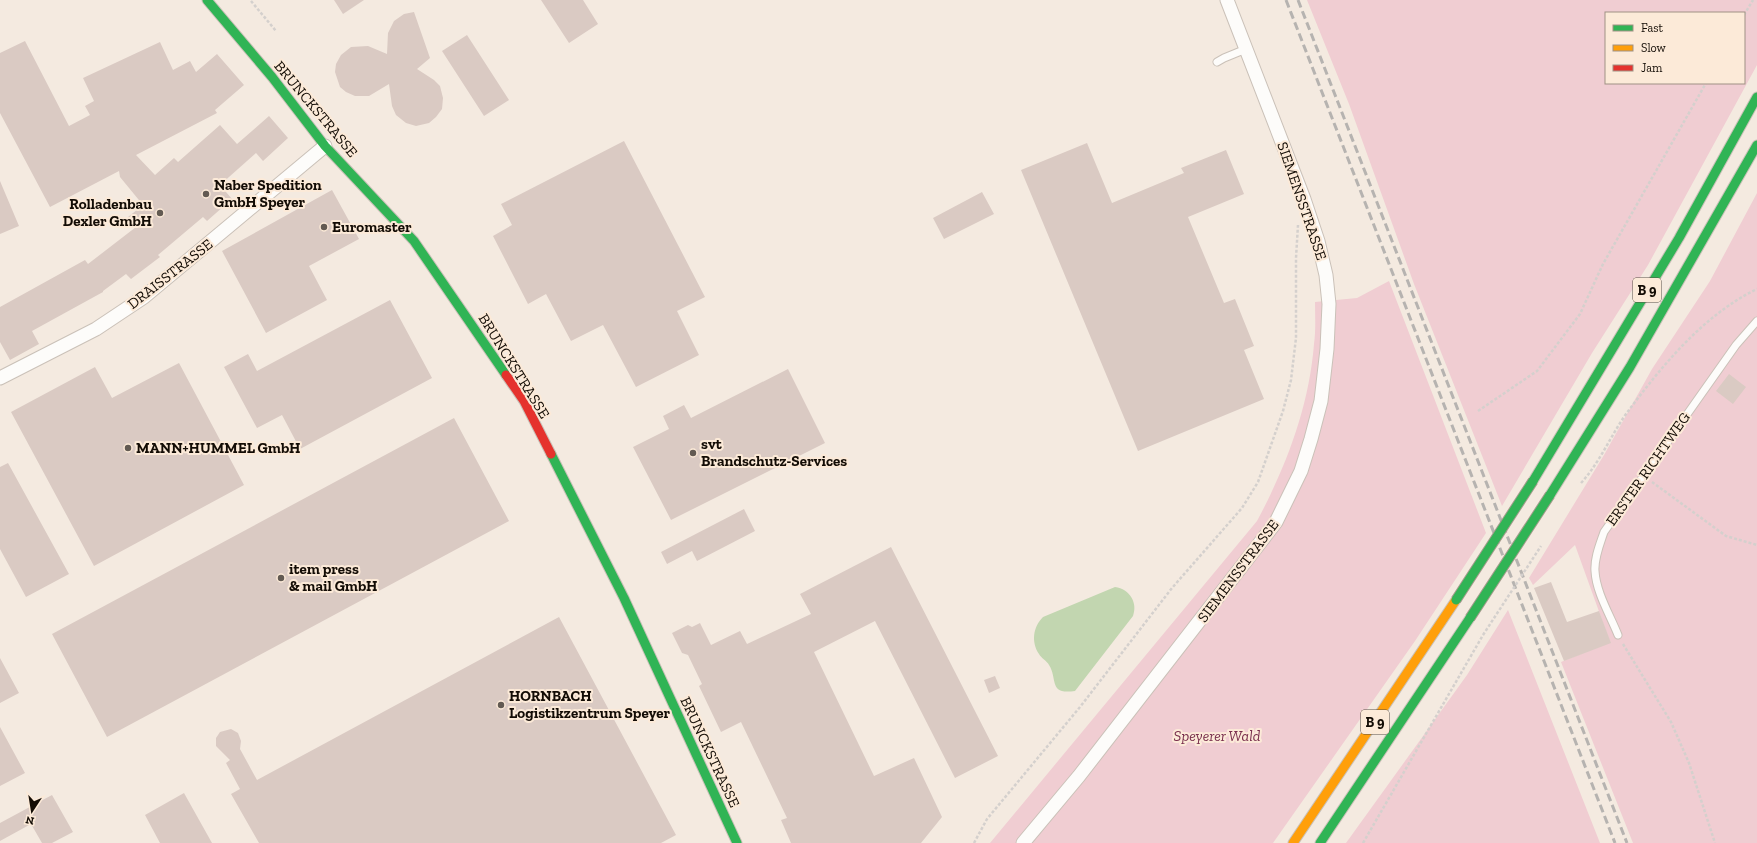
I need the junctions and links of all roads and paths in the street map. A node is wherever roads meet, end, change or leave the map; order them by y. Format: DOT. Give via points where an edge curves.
graph roads {
  1 [pos="207,0"];
  2 [pos="1227,0"];
  3 [pos="1753,0"];
  4 [pos="251,2"];
  5 [pos="1745,14"];
  6 [pos="276,31"];
  7 [pos="1246,49"];
  8 [pos="1217,62"];
  9 [pos="1705,84"];
  10 [pos="1757,97"];
  11 [pos="1757,145"];
  12 [pos="325,146"];
  13 [pos="1299,219"];
  14 [pos="1757,289"];
  15 [pos="1757,320"];
  16 [pos="0,378"];
  17 [pos="1478,411"];
  18 [pos="1643,475"];
  19 [pos="1577,488"];
  20 [pos="1545,540"];
  21 [pos="1757,545"];
  22 [pos="1618,635"];
  23 [pos="737,843"];
  24 [pos="974,843"];
  25 [pos="1023,843"];
  26 [pos="1293,843"];
  27 [pos="1320,843"];
  28 [pos="1363,843"];
  29 [pos="1715,843"];
  1 -- 12 [label="main road, BRUNCKSTRASSE" via="272,77"];
  2 -- 7 [label="street, SIEMENSSTRASSE"];
  3 -- 5 [label="path"];
  4 -- 6 [label="path"];
  7 -- 8 [label="lane"];
  7 -- 25 [label="street, SIEMENSSTRASSE" via="1304,199 1326,275 1329,304 1327,349 1321,401 1312,439 1276,522 1079,776"];
  9 -- 17 [label="path" via="1603,264 1580,314 1537,371"];
  10 -- 26 [label="main road, B 9, bridge" via="1679,238 1533,481"];
  11 -- 27 [label="main road, B 9, bridge" via="1634,360 1550,495"];
  12 -- 16 [label="street, DRAISSTRASSE" via="144,296 96,329"];
  12 -- 23 [label="main road, BRUNCKSTRASSE" via="414,241 524,401 624,598"];
  13 -- 24 [label="path" via="1296,258 1296,338 1291,380 1258,482 1242,508 1172,588 1080,707 987,819"];
  14 -- 19 [label="path" via="1737,298 1698,330 1626,415 1592,471"];
  15 -- 18 [label="lane, ERSTER RICHTWEG" via="1736,345"];
  18 -- 21 [label="path" via="1726,536"];
  18 -- 22 [label="lane, ERSTER RICHTWEG" via="1604,532 1597,554 1595,570 1598,582"];
  20 -- 28 [label="path, bridge" via="1483,635"];
  22 -- 29 [label="path" via="1671,722 1689,763"];
}
